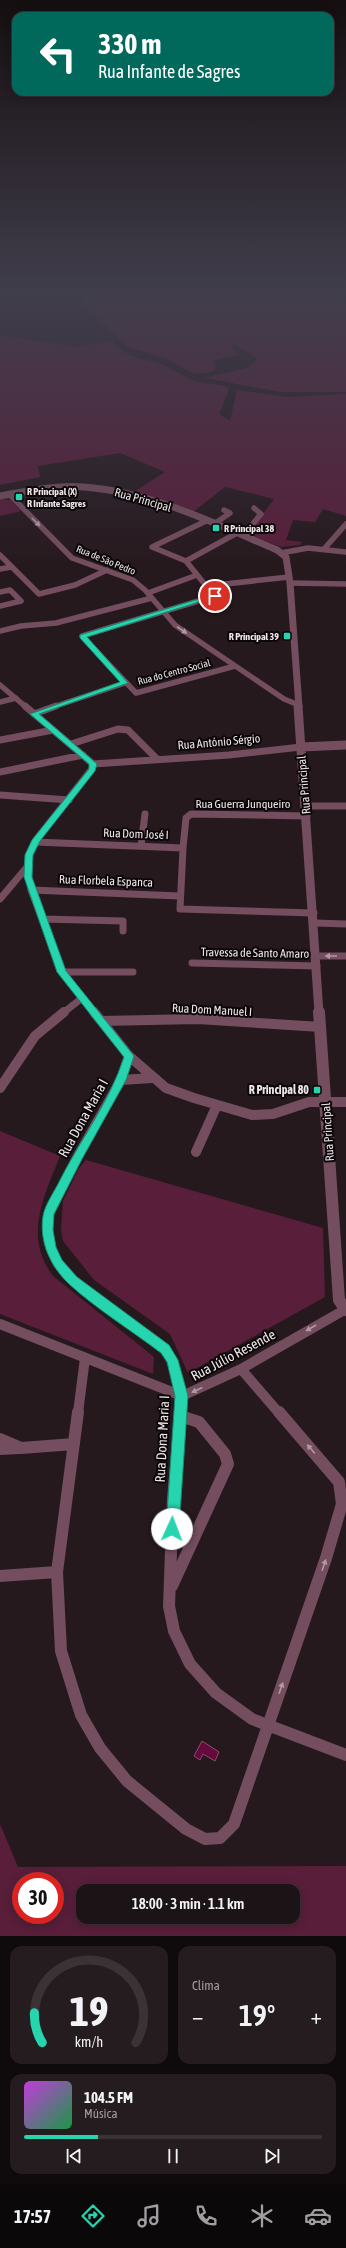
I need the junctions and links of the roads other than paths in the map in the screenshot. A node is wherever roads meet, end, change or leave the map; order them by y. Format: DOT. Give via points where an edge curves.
graph roads {
  1 [pos="9,494"];
  2 [pos="0,496"];
  3 [pos="254,508"];
  4 [pos="224,510"];
  5 [pos="206,521"];
  6 [pos="214,524"];
  7 [pos="346,524"];
  8 [pos="239,534"];
  9 [pos="324,549"];
  10 [pos="346,552"];
  11 [pos="281,553"];
  12 [pos="0,555"];
  13 [pos="186,561"];
  14 [pos="12,567"];
  15 [pos="0,569"];
  16 [pos="107,570"];
  17 [pos="197,575"];
  18 [pos="290,580"];
  19 [pos="346,584"];
  20 [pos="207,586"];
  21 [pos="0,592"];
  22 [pos="150,596"];
  23 [pos="215,596"];
  24 [pos="219,602"];
  25 [pos="0,606"];
  26 [pos="162,614"];
  27 [pos="0,631"];
  28 [pos="235,666"];
  29 [pos="125,683"];
  30 [pos="0,684"];
  31 [pos="16,698"];
  32 [pos="0,702"];
  33 [pos="299,705"];
  34 [pos="34,714"];
  35 [pos="53,730"];
  36 [pos="300,733"];
  37 [pos="0,740"];
  38 [pos="71,744"];
  39 [pos="323,745"];
  40 [pos="346,745"];
  41 [pos="301,747"];
  42 [pos="83,755"];
  43 [pos="156,759"];
  44 [pos="93,764"];
  45 [pos="0,772"];
  46 [pos="0,795"];
  47 [pos="69,800"];
  48 [pos="346,806"];
  49 [pos="307,811"];
  50 [pos="145,814"];
  51 [pos="35,842"];
  52 [pos="142,846"];
  53 [pos="183,848"];
  54 [pos="27,867"];
  55 [pos="3,890"];
  56 [pos="32,890"];
  57 [pos="180,896"];
  58 [pos="0,899"];
  59 [pos="314,918"];
  60 [pos="42,919"];
  61 [pos="346,924"];
  62 [pos="122,931"];
  63 [pos="317,956"];
  64 [pos="346,956"];
  65 [pos="192,963"];
  66 [pos="318,966"];
  67 [pos="62,972"];
  68 [pos="132,972"];
  69 [pos="82,998"];
  70 [pos="101,1021"];
  71 [pos="321,1027"];
  72 [pos="129,1056"];
  73 [pos="152,1078"];
  74 [pos="121,1080"];
  75 [pos="0,1088"];
  76 [pos="326,1102"];
  77 [pos="346,1102"];
  78 [pos="217,1105"];
  79 [pos="196,1152"];
  80 [pos="346,1310"];
  81 [pos="0,1324"];
  82 [pos="85,1358"];
  83 [pos="241,1368"];
  84 [pos="182,1396"];
  85 [pos="180,1416"];
  86 [pos="0,1439"];
  87 [pos="74,1444"];
  88 [pos="21,1448"];
  89 [pos="0,1449"];
  90 [pos="57,1572"];
  91 [pos="0,1576"];
  92 [pos="170,1590"];
  93 [pos="268,1724"];
  94 [pos="346,1755"];
  1 -- 2 [label="street, Rua Principal"];
  1 -- 5 [label="street, Rua Principal" via="63,487 106,490 163,505"];
  1 -- 16 [label="street, Rua de São Pedro, one-way" via="72,558"];
  3 -- 8 [label="street" via="261,514 246,532"];
  4 -- 6 [label="street" via="230,513"];
  5 -- 6 [label="street, Rua Principal"];
  5 -- 13 [label="street" via="152,547"];
  6 -- 8 [label="street, Rua Principal"];
  7 -- 9 [label="street"];
  8 -- 11 [label="street, Rua Principal"];
  8 -- 13 [label="street"];
  9 -- 10 [label="street"];
  9 -- 11 [label="street" via="308,548"];
  11 -- 18 [label="street, Rua Principal" via="286,557"];
  12 -- 14 [label="street"];
  13 -- 17 [label="street"];
  14 -- 15 [label="street"];
  14 -- 16 [label="street" via="39,594 75,585"];
  16 -- 22 [label="street, Rua de São Pedro" via="133,580"];
  17 -- 20 [label="street"];
  17 -- 22 [label="street"];
  18 -- 19 [label="street"];
  18 -- 20 [label="street"];
  18 -- 33 [label="street, Rua Principal"];
  20 -- 23 [label="street"];
  21 -- 25 [label="street" via="10,590 21,601"];
  22 -- 26 [label="street, Rua de São Pedro"];
  22 -- 27 [label="street" via="56,623"];
  23 -- 24 [label="street"];
  23 -- 26 [label="street"];
  26 -- 28 [label="street, Rua de São Pedro, one-way"];
  26 -- 29 [label="street, Rua do Centro Social" via="82,636"];
  28 -- 29 [label="street, Rua do Centro Social" via="136,693"];
  28 -- 33 [label="street, Rua de São Pedro" via="284,699"];
  29 -- 34 [label="street"];
  30 -- 31 [label="street"];
  31 -- 32 [label="street"];
  31 -- 34 [label="street"];
  33 -- 36 [label="street, Rua Principal"];
  34 -- 35 [label="street"];
  35 -- 37 [label="street"];
  35 -- 38 [label="street"];
  36 -- 39 [label="street"];
  36 -- 41 [label="street, Rua Principal"];
  38 -- 42 [label="street"];
  38 -- 43 [label="street" via="118,729 128,730"];
  39 -- 40 [label="street, Rua António Sérgio"];
  39 -- 41 [label="street, Rua António Sérgio"];
  41 -- 43 [label="street, Rua António Sérgio" via="229,755"];
  41 -- 49 [label="street, Rua Principal"];
  42 -- 44 [label="street"];
  42 -- 45 [label="street"];
  43 -- 44 [label="street, Rua António Sérgio"];
  44 -- 47 [label="street" via="92,770"];
  46 -- 47 [label="street"];
  47 -- 51 [label="street"];
  48 -- 49 [label="street, Rua Guerra Junqueiro"];
  49 -- 53 [label="street, Rua Guerra Junqueiro" via="191,814 186,818"];
  49 -- 59 [label="street, Rua Principal"];
  50 -- 52 [label="street"];
  51 -- 52 [label="street, Rua Dom José I"];
  51 -- 54 [label="street"];
  52 -- 53 [label="street, Rua Dom José I"];
  53 -- 57 [label="street, Rua Dom José I"];
  54 -- 55 [label="street"];
  54 -- 56 [label="street"];
  55 -- 58 [label="street"];
  56 -- 57 [label="street, Rua Florbela Espanca"];
  56 -- 60 [label="street"];
  57 -- 59 [label="street" via="180,909"];
  59 -- 61 [label="street"];
  59 -- 63 [label="street, Rua Principal"];
  60 -- 62 [label="street" via="123,922"];
  60 -- 67 [label="street"];
  64 -- 63 [label="street, one-way"];
  63 -- 66 [label="street, Rua Principal"];
  65 -- 66 [label="street, Travessa de Santo Amaro"];
  66 -- 71 [label="street, Rua Principal"];
  67 -- 68 [label="street"];
  67 -- 69 [label="street"];
  69 -- 70 [label="street"];
  69 -- 75 [label="street" via="35,1036"];
  70 -- 71 [label="street, Rua Dom Manuel I" via="198,1019"];
  70 -- 72 [label="street"];
  71 -- 76 [label="street, Rua Principal"];
  72 -- 73 [label="street"];
  72 -- 74 [label="street, Rua Dona Maria I"];
  73 -- 74 [label="street, Rua Dona Maria I"];
  73 -- 78 [label="street" via="166,1088"];
  74 -- 84 [label="street, Rua Dona Maria I" via="49,1214 47,1230 50,1247 58,1264 73,1280 165,1349 172,1360"];
  76 -- 77 [label="street"];
  76 -- 78 [label="street" via="309,1102 273,1114 252,1115"];
  76 -- 80 [label="street, Rua Principal" via="339,1300"];
  78 -- 79 [label="street"];
  80 -- 83 [label="street, Rua Júlio Resende, one-way"];
  81 -- 82 [label="street"];
  82 -- 84 [label="street"];
  82 -- 87 [label="street"];
  83 -- 84 [label="street, Rua Júlio Resende, one-way"];
  93 -- 83 [label="street, one-way" via="326,1558 342,1504 340,1482"];
  84 -- 85 [label="street, Rua Dona Maria I"];
  85 -- 92 [label="street, Rua Dona Maria I" via="173,1498"];
  85 -- 92 [label="street" via="199,1422 225,1454 228,1464"];
  86 -- 88 [label="street"];
  87 -- 88 [label="street"];
  87 -- 90 [label="street"];
  88 -- 89 [label="street"];
  90 -- 91 [label="street"];
  90 -- 93 [label="street" via="61,1651 82,1715 100,1748 126,1781 186,1829 205,1839 220,1838 234,1824"];
  92 -- 93 [label="street, Rua Dona Maria I" via="169,1606 174,1631 190,1664 216,1693 252,1719"];
  93 -- 94 [label="street, Rua Dona Maria I"];
}
